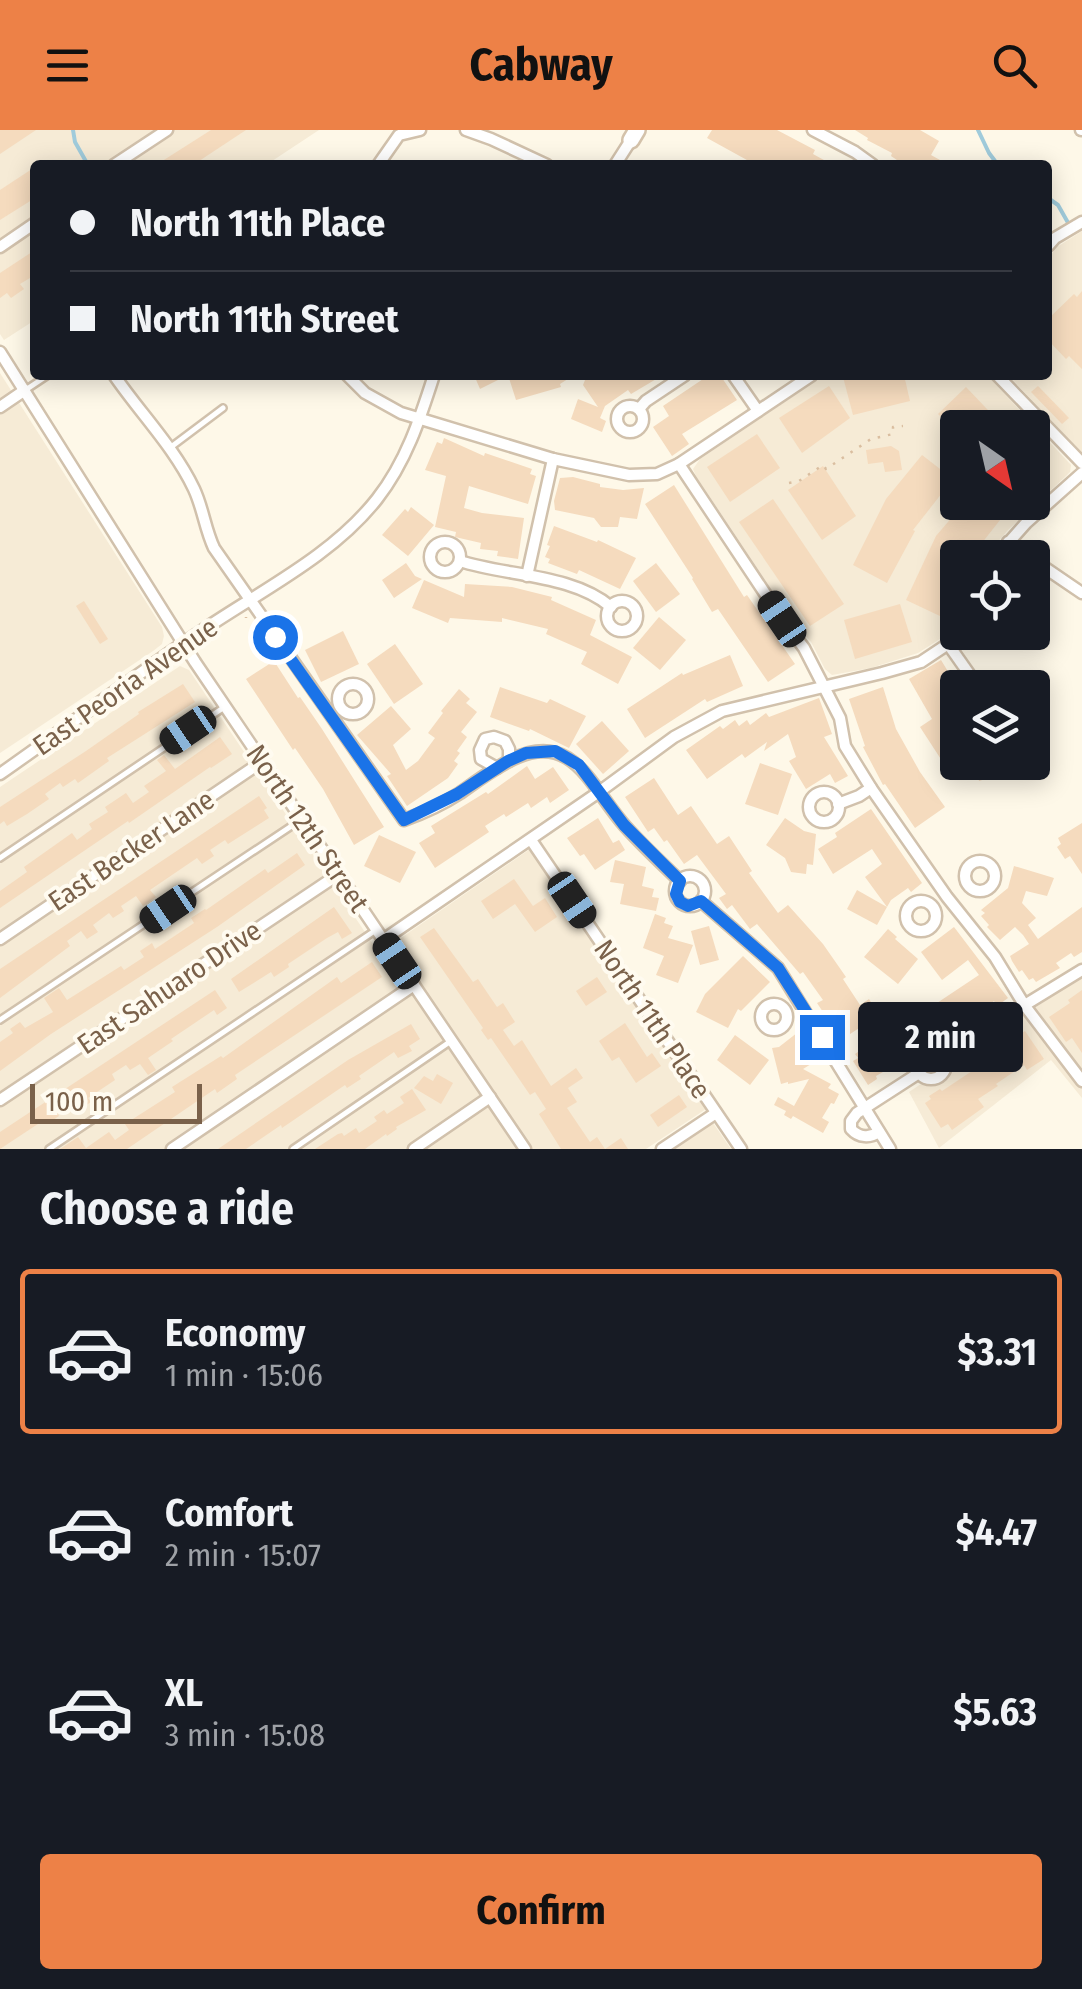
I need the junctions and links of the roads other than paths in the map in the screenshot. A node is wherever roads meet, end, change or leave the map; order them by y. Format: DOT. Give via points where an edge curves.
graph roads {
  1 [pos="167,130"];
  2 [pos="420,130"];
  3 [pos="466,130"];
  4 [pos="813,130"];
  5 [pos="635,134"];
  6 [pos="122,160"];
  7 [pos="382,160"];
  8 [pos="536,160"];
  9 [pos="617,160"];
  10 [pos="866,160"];
  11 [pos="1082,222"];
  12 [pos="30,227"];
  13 [pos="1052,242"];
  14 [pos="0,247"];
  15 [pos="0,352"];
  16 [pos="40,380"];
  17 [pos="118,380"];
  18 [pos="352,380"];
  19 [pos="432,380"];
  20 [pos="677,380"];
  21 [pos="736,380"];
  22 [pos="804,380"];
  23 [pos="1003,380"];
  24 [pos="25,390"];
  25 [pos="0,407"];
  26 [pos="223,408"];
  27 [pos="638,409"];
  28 [pos="758,411"];
  29 [pos="420,418"];
  30 [pos="169,448"];
  31 [pos="552,459"];
  32 [pos="678,464"];
  33 [pos="1082,464"];
  34 [pos="1082,473"];
  35 [pos="1010,540"];
  36 [pos="460,561"];
  37 [pos="1050,571"];
  38 [pos="527,576"];
  39 [pos="1082,593"];
  40 [pos="248,600"];
  41 [pos="610,607"];
  42 [pos="184,644"];
  43 [pos="940,649"];
  44 [pos="824,686"];
  45 [pos="225,706"];
  46 [pos="263,761"];
  47 [pos="508,761"];
  48 [pos="496,768"];
  49 [pos="0,774"];
  50 [pos="872,788"];
  51 [pos="599,792"];
  52 [pos="838,804"];
  53 [pos="302,819"];
  54 [pos="531,840"];
  55 [pos="0,858"];
  56 [pos="339,874"];
  57 [pos="680,881"];
  58 [pos="968,884"];
  59 [pos="946,898"];
  60 [pos="701,901"];
  61 [pos="933,907"];
  62 [pos="380,935"];
  63 [pos="0,939"];
  64 [pos="1082,970"];
  65 [pos="414,986"];
  66 [pos="799,998"];
  67 [pos="1026,1006"];
  68 [pos="784,1010"];
  69 [pos="0,1020"];
  70 [pos="451,1040"];
  71 [pos="943,1055"];
  72 [pos="919,1073"];
  73 [pos="1082,1081"];
  74 [pos="490,1097"];
  75 [pos="0,1100"];
  76 [pos="864,1108"];
  77 [pos="716,1112"];
  78 [pos="879,1132"];
  79 [pos="49,1149"];
  80 [pos="172,1149"];
  81 [pos="293,1149"];
  82 [pos="414,1149"];
  83 [pos="525,1149"];
  84 [pos="662,1149"];
  85 [pos="741,1149"];
  86 [pos="890,1149"];
  1 -- 6 [label="street"];
  2 -- 7 [label="street" via="399,135"];
  3 -- 8 [label="street"];
  4 -- 10 [label="street"];
  5 -- 9 [label="street"];
  11 -- 13 [label="street"];
  12 -- 14 [label="street"];
  15 -- 24 [label="street, North 12th Street"];
  16 -- 24 [label="lane"];
  17 -- 30 [label="street"];
  18 -- 29 [label="street" via="386,406"];
  19 -- 29 [label="street, East Peoria Avenue"];
  20 -- 27 [label="street"];
  21 -- 28 [label="street"];
  22 -- 28 [label="street"];
  23 -- 33 [label="street"];
  24 -- 25 [label="street"];
  24 -- 42 [label="street, North 12th Street"];
  26 -- 30 [label="lane"];
  28 -- 32 [label="street"];
  29 -- 31 [label="street"];
  29 -- 40 [label="street, East Peoria Avenue" via="398,469 364,515"];
  30 -- 40 [label="street" via="194,488 214,548"];
  31 -- 32 [label="street" via="629,475 657,474"];
  31 -- 38 [label="street"];
  32 -- 44 [label="street"];
  34 -- 35 [label="street"];
  36 -- 38 [label="street"];
  37 -- 39 [label="street"];
  38 -- 41 [label="street" via="572,587"];
  40 -- 42 [label="street, East Peoria Avenue"];
  40 -- 48 [label="street" via="336,710 404,820"];
  42 -- 45 [label="street, North 12th Street"];
  42 -- 49 [label="street, East Peoria Avenue"];
  43 -- 44 [label="street" via="920,662"];
  44 -- 50 [label="street" via="845,746"];
  44 -- 51 [label="street" via="722,711"];
  45 -- 46 [label="street, North 12th Street"];
  45 -- 55 [label="lane"];
  46 -- 53 [label="street, North 12th Street"];
  46 -- 63 [label="street, East Becker Lane"];
  47 -- 48 [label="street"];
  47 -- 48 [label="street" via="505,741 485,740 481,759"];
  47 -- 51 [label="street" via="555,751 579,765"];
  50 -- 52 [label="street"];
  50 -- 59 [label="street"];
  51 -- 54 [label="street"];
  51 -- 57 [label="street"];
  53 -- 56 [label="street, North 12th Street"];
  53 -- 69 [label="lane"];
  54 -- 62 [label="street"];
  54 -- 77 [label="street, North 11th Place"];
  56 -- 62 [label="street, North 12th Street"];
  56 -- 75 [label="street, East Sahuaro Drive"];
  57 -- 60 [label="street" via="700,880"];
  57 -- 60 [label="street" via="680,902"];
  58 -- 59 [label="street"];
  59 -- 61 [label="street"];
  59 -- 67 [label="street"];
  60 -- 66 [label="street" via="778,968"];
  62 -- 65 [label="street, North 12th Street"];
  62 -- 79 [label="lane"];
  64 -- 67 [label="street"];
  65 -- 70 [label="street, North 12th Street"];
  65 -- 80 [label="street"];
  66 -- 68 [label="street"];
  66 -- 76 [label="street"];
  67 -- 71 [label="street"];
  67 -- 73 [label="street"];
  70 -- 74 [label="street, North 12th Street"];
  70 -- 81 [label="lane"];
  71 -- 72 [label="street" via="932,1049 920,1054"];
  71 -- 72 [label="street" via="940,1076"];
  72 -- 76 [label="street"];
  74 -- 82 [label="street"];
  74 -- 83 [label="street, North 12th Street"];
  76 -- 78 [label="street"];
  76 -- 78 [label="street" via="852,1129 857,1135"];
  77 -- 84 [label="street"];
  77 -- 85 [label="street, North 11th Place"];
  78 -- 86 [label="street"];
}
